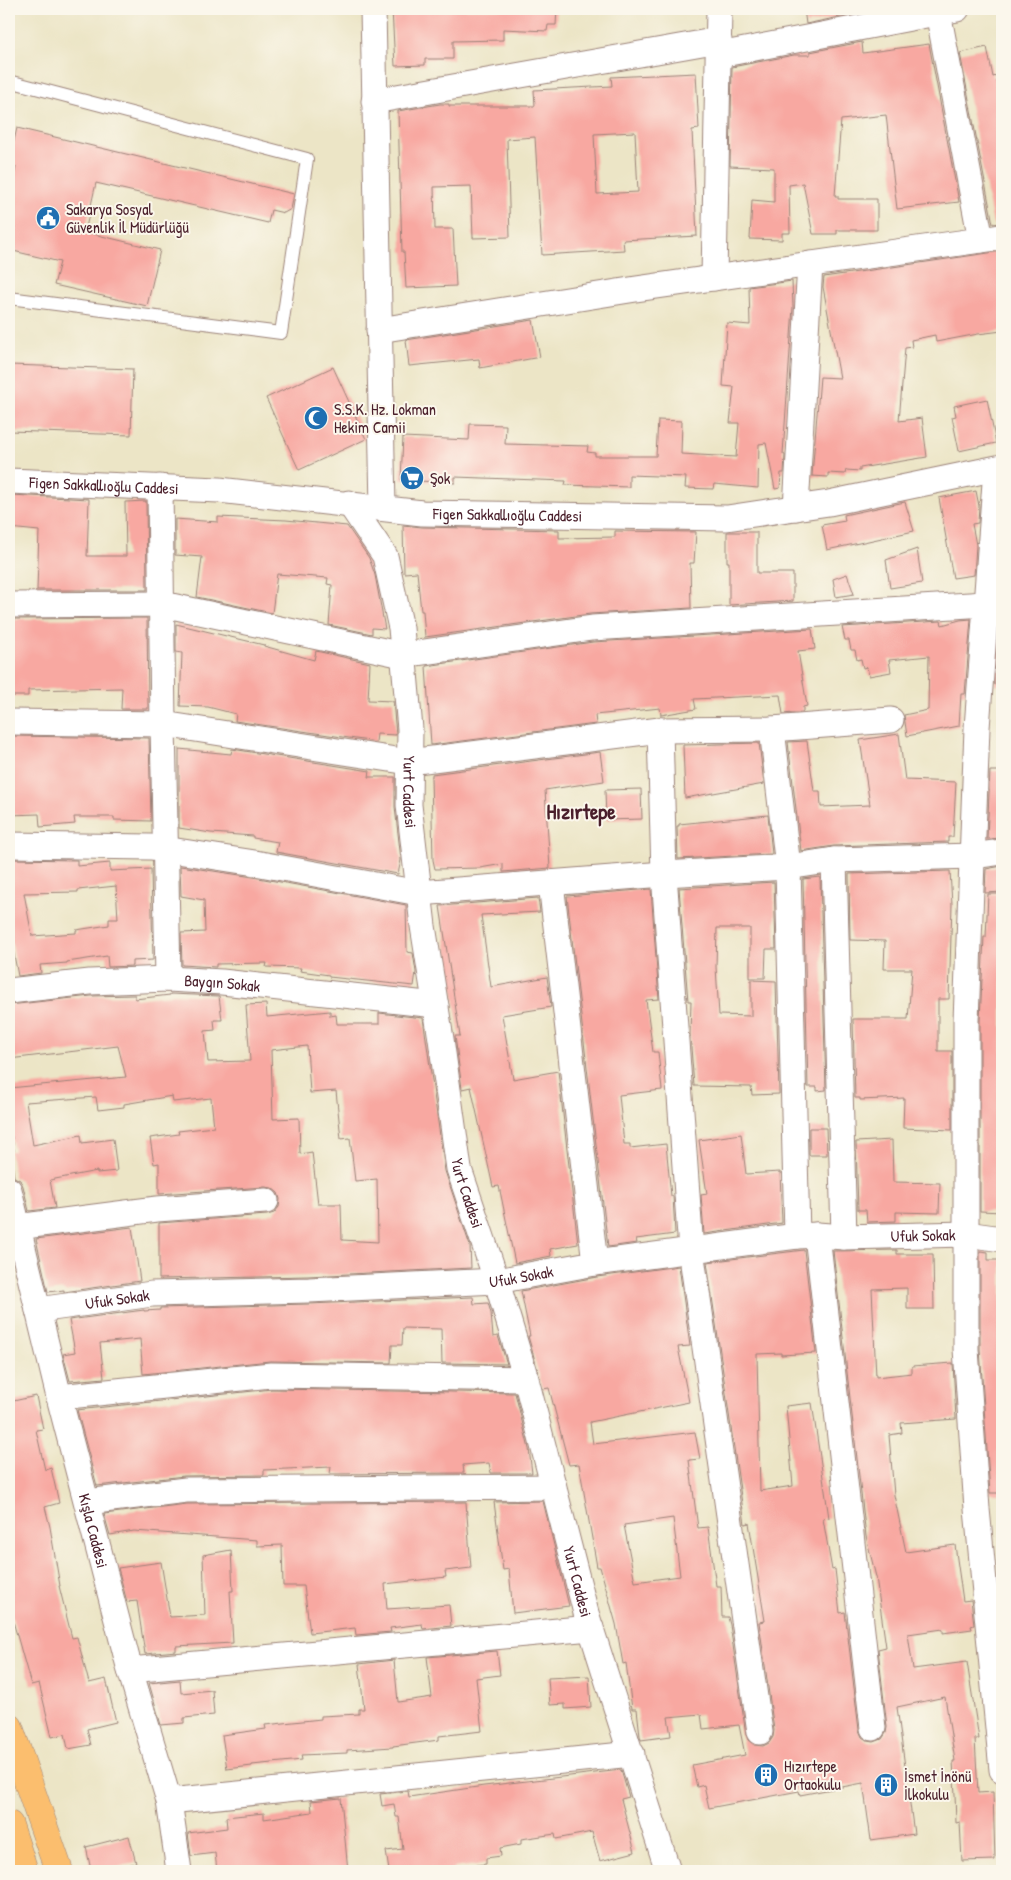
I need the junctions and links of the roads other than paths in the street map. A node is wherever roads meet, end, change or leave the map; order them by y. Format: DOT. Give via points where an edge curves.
graph roads {
  1 [pos="373,9"];
  2 [pos="719,9"];
  3 [pos="947,11"];
  4 [pos="719,47"];
  5 [pos="9,81"];
  6 [pos="374,102"];
  7 [pos="992,238"];
  8 [pos="810,264"];
  9 [pos="714,278"];
  10 [pos="9,298"];
  11 [pos="379,330"];
  12 [pos="999,468"];
  13 [pos="9,481"];
  14 [pos="160,487"];
  15 [pos="349,503"];
  16 [pos="383,508"];
  17 [pos="796,508"];
  18 [pos="162,604"];
  19 [pos="986,604"];
  20 [pos="9,605"];
  21 [pos="403,654"];
  22 [pos="891,720"];
  23 [pos="9,722"];
  24 [pos="162,724"];
  25 [pos="772,729"];
  26 [pos="660,730"];
  27 [pos="410,762"];
  28 [pos="9,845"];
  29 [pos="165,849"];
  30 [pos="1002,852"];
  31 [pos="972,856"];
  32 [pos="834,860"];
  33 [pos="788,867"];
  34 [pos="664,874"];
  35 [pos="550,883"];
  36 [pos="419,893"];
  37 [pos="168,979"];
  38 [pos="9,991"];
  39 [pos="436,1005"];
  40 [pos="9,1190"];
  41 [pos="266,1200"];
  42 [pos="17,1227"];
  43 [pos="966,1234"];
  44 [pos="807,1236"];
  45 [pos="844,1237"];
  46 [pos="1002,1239"];
  47 [pos="692,1250"];
  48 [pos="596,1263"];
  49 [pos="497,1281"];
  50 [pos="38,1310"];
  51 [pos="526,1379"];
  52 [pos="59,1397"];
  53 [pos="554,1487"];
  54 [pos="87,1502"];
  55 [pos="592,1628"];
  56 [pos="130,1670"];
  57 [pos="9,1727"];
  58 [pos="873,1728"];
  59 [pos="760,1732"];
  60 [pos="632,1754"];
  61 [pos="1002,1770"];
  62 [pos="169,1800"];
  63 [pos="9,1825"];
  64 [pos="24,1871"];
  65 [pos="59,1871"];
  66 [pos="178,1871"];
  67 [pos="663,1871"];
  1 -- 6 [label="street"];
  2 -- 4 [label="street"];
  3 -- 4 [label="street"];
  3 -- 7 [label="street"];
  4 -- 6 [label="street"];
  4 -- 9 [label="street"];
  5 -- 10 [label="lane" via="307,160 282,333"];
  6 -- 11 [label="street"];
  7 -- 8 [label="street"];
  8 -- 9 [label="street"];
  8 -- 17 [label="street"];
  9 -- 11 [label="street"];
  11 -- 16 [label="street"];
  12 -- 17 [label="street, Figen Sakkallıoğlu Caddesi"];
  12 -- 19 [label="street"];
  13 -- 14 [label="street, Figen Sakkallıoğlu Caddesi"];
  14 -- 15 [label="street, Figen Sakkallıoğlu Caddesi"];
  14 -- 18 [label="street"];
  15 -- 16 [label="street, Figen Sakkallıoğlu Caddesi"];
  15 -- 21 [label="street, Yurt Caddesi" via="386,556"];
  16 -- 17 [label="street, Figen Sakkallıoğlu Caddesi" via="422,513 727,518"];
  18 -- 20 [label="street"];
  18 -- 21 [label="street"];
  18 -- 24 [label="street"];
  19 -- 21 [label="street" via="592,628"];
  19 -- 31 [label="street"];
  21 -- 27 [label="street, Yurt Caddesi"];
  22 -- 25 [label="street"];
  23 -- 24 [label="street"];
  24 -- 27 [label="street"];
  24 -- 29 [label="street"];
  25 -- 26 [label="street"];
  25 -- 33 [label="street"];
  26 -- 27 [label="street"];
  26 -- 34 [label="street"];
  27 -- 36 [label="street, Yurt Caddesi" via="409,805"];
  28 -- 29 [label="street"];
  29 -- 36 [label="street"];
  29 -- 37 [label="street"];
  30 -- 31 [label="street"];
  31 -- 32 [label="street"];
  31 -- 43 [label="street" via="966,1021"];
  32 -- 33 [label="street"];
  32 -- 45 [label="street"];
  33 -- 34 [label="street"];
  33 -- 44 [label="street"];
  34 -- 35 [label="street"];
  34 -- 47 [label="street"];
  35 -- 36 [label="street"];
  35 -- 48 [label="street"];
  36 -- 39 [label="street, Yurt Caddesi"];
  37 -- 38 [label="street, Baygın Sokak" via="90,982"];
  37 -- 39 [label="street, Baygın Sokak"];
  39 -- 49 [label="street, Yurt Caddesi" via="459,1169"];
  40 -- 42 [label="street, Kışla Caddesi"];
  41 -- 42 [label="street" via="157,1209"];
  42 -- 50 [label="street, Kışla Caddesi"];
  43 -- 45 [label="street, Ufuk Sokak"];
  43 -- 46 [label="street, Ufuk Sokak"];
  43 -- 61 [label="street" via="966,1358"];
  44 -- 45 [label="street, Ufuk Sokak"];
  44 -- 47 [label="street, Ufuk Sokak"];
  44 -- 58 [label="street"];
  47 -- 48 [label="street, Ufuk Sokak"];
  47 -- 59 [label="street"];
  48 -- 49 [label="street, Ufuk Sokak"];
  49 -- 50 [label="street, Ufuk Sokak" via="152,1294"];
  49 -- 51 [label="street, Yurt Caddesi"];
  50 -- 52 [label="street, Kışla Caddesi"];
  51 -- 52 [label="street" via="271,1375"];
  51 -- 53 [label="street, Yurt Caddesi"];
  52 -- 54 [label="street, Kışla Caddesi"];
  53 -- 54 [label="street" via="186,1490"];
  53 -- 55 [label="street, Yurt Caddesi"];
  54 -- 56 [label="street, Kışla Caddesi"];
  55 -- 56 [label="street"];
  55 -- 60 [label="street, Yurt Caddesi"];
  56 -- 62 [label="street, Kışla Caddesi"];
  57 -- 65 [label="main road"];
  60 -- 62 [label="street"];
  60 -- 67 [label="street, Yurt Caddesi"];
  62 -- 66 [label="street, Kışla Caddesi"];
  63 -- 64 [label="main road"];
}
